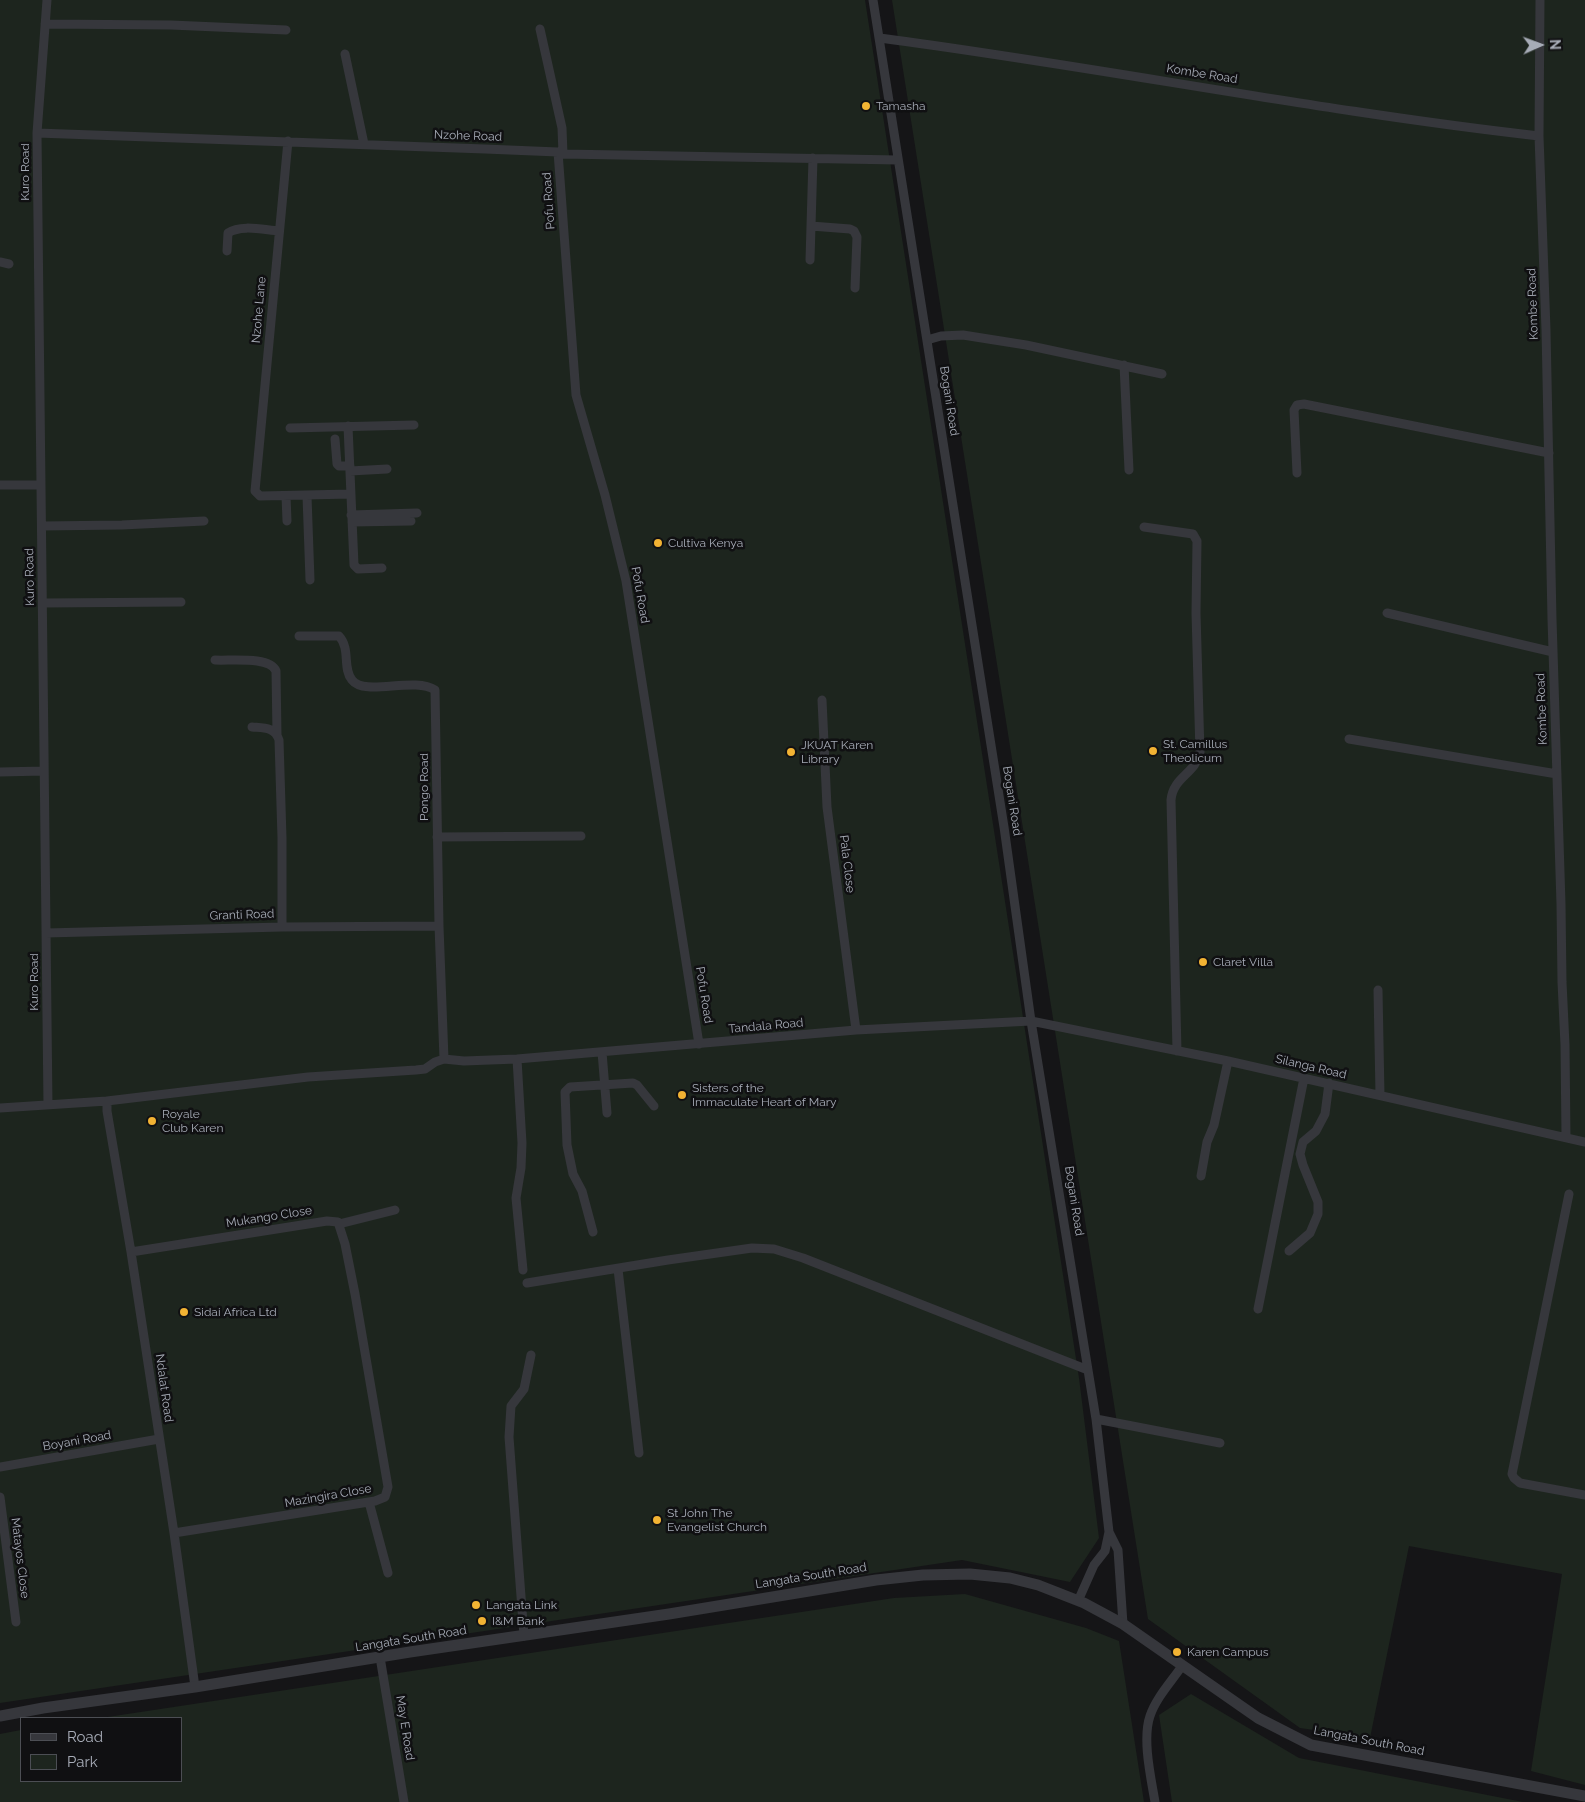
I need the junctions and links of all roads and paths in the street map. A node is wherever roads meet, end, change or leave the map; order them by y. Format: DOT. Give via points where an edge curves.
graph roads {
  1 [pos="47,0"];
  2 [pos="873,0"];
  3 [pos="1540,0"];
  4 [pos="45,24"];
  5 [pos="540,29"];
  6 [pos="286,30"];
  7 [pos="880,38"];
  8 [pos="345,54"];
  9 [pos="37,133"];
  10 [pos="1539,136"];
  11 [pos="288,142"];
  12 [pos="364,144"];
  13 [pos="560,153"];
  14 [pos="813,158"];
  15 [pos="898,160"];
  16 [pos="811,226"];
  17 [pos="279,231"];
  18 [pos="227,252"];
  19 [pos="810,260"];
  20 [pos="855,288"];
  21 [pos="927,340"];
  22 [pos="1124,365"];
  23 [pos="1162,374"];
  24 [pos="414,425"];
  25 [pos="348,426"];
  26 [pos="290,428"];
  27 [pos="335,439"];
  28 [pos="1549,453"];
  29 [pos="350,468"];
  30 [pos="387,469"];
  31 [pos="1129,470"];
  32 [pos="1297,473"];
  33 [pos="0,485"];
  34 [pos="41,485"];
  35 [pos="351,494"];
  36 [pos="286,496"];
  37 [pos="307,496"];
  38 [pos="417,513"];
  39 [pos="352,518"];
  40 [pos="204,521"];
  41 [pos="287,521"];
  42 [pos="411,521"];
  43 [pos="42,526"];
  44 [pos="1144,527"];
  45 [pos="382,568"];
  46 [pos="310,580"];
  47 [pos="181,602"];
  48 [pos="44,603"];
  49 [pos="1387,613"];
  50 [pos="299,636"];
  51 [pos="1553,652"];
  52 [pos="215,660"];
  53 [pos="822,700"];
  54 [pos="252,727"];
  55 [pos="277,735"];
  56 [pos="1349,739"];
  57 [pos="44,771"];
  58 [pos="0,772"];
  59 [pos="1557,774"];
  60 [pos="581,836"];
  61 [pos="437,837"];
  62 [pos="439,926"];
  63 [pos="282,927"];
  64 [pos="46,933"];
  65 [pos="1378,990"];
  66 [pos="1031,1021"];
  67 [pos="856,1030"];
  68 [pos="699,1044"];
  69 [pos="1177,1051"];
  70 [pos="602,1052"];
  71 [pos="444,1059"];
  72 [pos="517,1059"];
  73 [pos="1228,1061"];
  74 [pos="1304,1078"];
  75 [pos="1329,1083"];
  76 [pos="604,1085"];
  77 [pos="1380,1095"];
  78 [pos="103,1101"];
  79 [pos="48,1105"];
  80 [pos="654,1106"];
  81 [pos="0,1108"];
  82 [pos="607,1113"];
  83 [pos="1566,1137"];
  84 [pos="1585,1142"];
  85 [pos="1201,1176"];
  86 [pos="1569,1194"];
  87 [pos="395,1210"];
  88 [pos="340,1224"];
  89 [pos="593,1232"];
  90 [pos="1289,1251"];
  91 [pos="131,1252"];
  92 [pos="618,1269"];
  93 [pos="523,1270"];
  94 [pos="527,1283"];
  95 [pos="1258,1309"];
  96 [pos="531,1355"];
  97 [pos="1088,1370"];
  98 [pos="1096,1419"];
  99 [pos="159,1439"];
  100 [pos="1220,1443"];
  101 [pos="639,1453"];
  102 [pos="0,1467"];
  103 [pos="1585,1495"];
  104 [pos="0,1496"];
  105 [pos="369,1502"];
  106 [pos="1109,1532"];
  107 [pos="174,1533"];
  108 [pos="4,1563"];
  109 [pos="388,1573"];
  110 [pos="1078,1601"];
  111 [pos="16,1622"];
  112 [pos="1123,1624"];
  113 [pos="524,1636"];
  114 [pos="380,1657"];
  115 [pos="1182,1666"];
  116 [pos="195,1687"];
  117 [pos="0,1716"];
  118 [pos="1585,1796"];
  119 [pos="404,1802"];
  120 [pos="1155,1802"];
  1 -- 4 [label="street, Kuro Road"];
  2 -- 7 [label="street, Bogani Road"];
  3 -- 10 [label="street"];
  4 -- 6 [label="street"];
  4 -- 9 [label="street, Kuro Road"];
  5 -- 13 [label="street, Pofu Road" via="562,128"];
  7 -- 10 [label="street, Kombe Road" via="1333,108"];
  7 -- 15 [label="street, Bogani Road"];
  8 -- 12 [label="street"];
  9 -- 11 [label="street, Nzohe Road"];
  9 -- 34 [label="street, Kuro Road"];
  10 -- 28 [label="street, Kombe Road"];
  11 -- 12 [label="street, Nzohe Road"];
  11 -- 17 [label="street, Nzohe Lane"];
  12 -- 13 [label="street, Nzohe Road"];
  13 -- 14 [label="street, Nzohe Road"];
  13 -- 68 [label="street, Pofu Road" via="576,395 626,581"];
  14 -- 15 [label="street, Nzohe Road"];
  14 -- 16 [label="street"];
  15 -- 21 [label="street, Bogani Road"];
  16 -- 19 [label="street"];
  16 -- 20 [label="street" via="854,231 857,237"];
  17 -- 18 [label="street" via="233,230 228,233"];
  17 -- 36 [label="street, Nzohe Lane" via="255,490 260,496"];
  21 -- 22 [label="street" via="963,335"];
  21 -- 66 [label="street, Bogani Road" via="1004,827"];
  22 -- 23 [label="street"];
  22 -- 31 [label="street"];
  24 -- 25 [label="street"];
  25 -- 26 [label="street"];
  25 -- 29 [label="street"];
  27 -- 29 [label="street" via="337,464"];
  28 -- 32 [label="street" via="1304,404 1297,405 1294,410"];
  28 -- 51 [label="street, Kombe Road"];
  29 -- 30 [label="street"];
  29 -- 35 [label="street"];
  33 -- 34 [label="street"];
  34 -- 43 [label="street, Kuro Road"];
  35 -- 37 [label="street"];
  35 -- 39 [label="street"];
  36 -- 37 [label="street"];
  36 -- 41 [label="street"];
  37 -- 46 [label="street"];
  38 -- 39 [label="street"];
  39 -- 42 [label="street"];
  39 -- 45 [label="street" via="355,568"];
  40 -- 43 [label="street"];
  43 -- 48 [label="street, Kuro Road"];
  44 -- 69 [label="street" via="1194,534 1197,541 1200,753 1194,766 1176,784 1171,800"];
  47 -- 48 [label="street"];
  48 -- 57 [label="street, Kuro Road"];
  49 -- 51 [label="street"];
  50 -- 61 [label="street, Pongo Road" via="339,636 346,646 351,680 362,686 422,684 436,690"];
  51 -- 59 [label="street, Kombe Road"];
  52 -- 55 [label="street" via="265,662 275,668"];
  53 -- 67 [label="street, Pala Close" via="827,807"];
  54 -- 55 [label="street" via="271,729"];
  55 -- 63 [label="street"];
  56 -- 59 [label="street"];
  57 -- 58 [label="street"];
  57 -- 64 [label="street, Kuro Road"];
  59 -- 83 [label="street, Kombe Road"];
  60 -- 61 [label="street"];
  61 -- 62 [label="street, Pongo Road"];
  62 -- 63 [label="street, Granti Road"];
  62 -- 71 [label="street, Pongo Road"];
  63 -- 64 [label="street, Granti Road"];
  64 -- 79 [label="street, Kuro Road"];
  65 -- 77 [label="street"];
  66 -- 67 [label="street, Tandala Road"];
  66 -- 69 [label="street, Silanga Road"];
  66 -- 97 [label="street, Bogani Road"];
  67 -- 68 [label="street, Tandala Road"];
  68 -- 70 [label="street, Tandala Road"];
  69 -- 73 [label="street, Silanga Road"];
  70 -- 72 [label="street, Tandala Road"];
  70 -- 76 [label="street"];
  71 -- 72 [label="street, Tandala Road"];
  71 -- 78 [label="street" via="416,1070 308,1077"];
  72 -- 93 [label="street" via="522,1143 516,1198"];
  73 -- 74 [label="street, Silanga Road"];
  73 -- 85 [label="street"];
  74 -- 75 [label="street, Silanga Road"];
  74 -- 95 [label="street"];
  75 -- 77 [label="street, Silanga Road"];
  75 -- 90 [label="street" via="1324,1114 1316,1131 1303,1142 1300,1154 1318,1202 1318,1214 1310,1234"];
  76 -- 80 [label="street" via="633,1082"];
  76 -- 82 [label="street"];
  76 -- 89 [label="street" via="570,1087 565,1092 567,1145 573,1174 582,1191"];
  77 -- 83 [label="street, Silanga Road"];
  78 -- 79 [label="street"];
  78 -- 91 [label="street, Ndalat Road"];
  79 -- 81 [label="street"];
  83 -- 84 [label="street, Silanga Road"];
  86 -- 103 [label="street" via="1512,1474 1520,1483"];
  87 -- 88 [label="street, Mukango Close"];
  88 -- 91 [label="street, Mukango Close" via="327,1221"];
  88 -- 105 [label="street, Mazingira Close" via="388,1487 385,1497"];
  91 -- 99 [label="street, Ndalat Road"];
  92 -- 94 [label="street"];
  92 -- 97 [label="street" via="743,1249 774,1249"];
  92 -- 101 [label="street"];
  96 -- 113 [label="street" via="524,1389 511,1406 509,1436"];
  97 -- 98 [label="street, Bogani Road"];
  98 -- 100 [label="street"];
  98 -- 106 [label="street, Bogani Road"];
  99 -- 102 [label="street, Boyani Road"];
  99 -- 107 [label="street, Ndalat Road"];
  104 -- 108 [label="street, Matayos Close"];
  105 -- 107 [label="street, Mazingira Close"];
  105 -- 109 [label="street"];
  106 -- 110 [label="street, Bogani Road" via="1105,1551 1094,1565"];
  106 -- 112 [label="street" via="1118,1550"];
  107 -- 116 [label="street, Ndalat Road"];
  108 -- 111 [label="street, Matayos Close"];
  110 -- 112 [label="street, Langata South Road"];
  110 -- 113 [label="street, Langata South Road" via="1010,1578 970,1574 923,1575"];
  112 -- 115 [label="street, Langata South Road"];
  113 -- 114 [label="street, Langata South Road"];
  114 -- 116 [label="street, Langata South Road"];
  114 -- 119 [label="street, May E Road"];
  115 -- 118 [label="street, Langata South Road" via="1258,1718 1311,1744"];
  115 -- 120 [label="street" via="1149,1717 1147,1742"];
  116 -- 117 [label="street, Langata South Road"];
}
